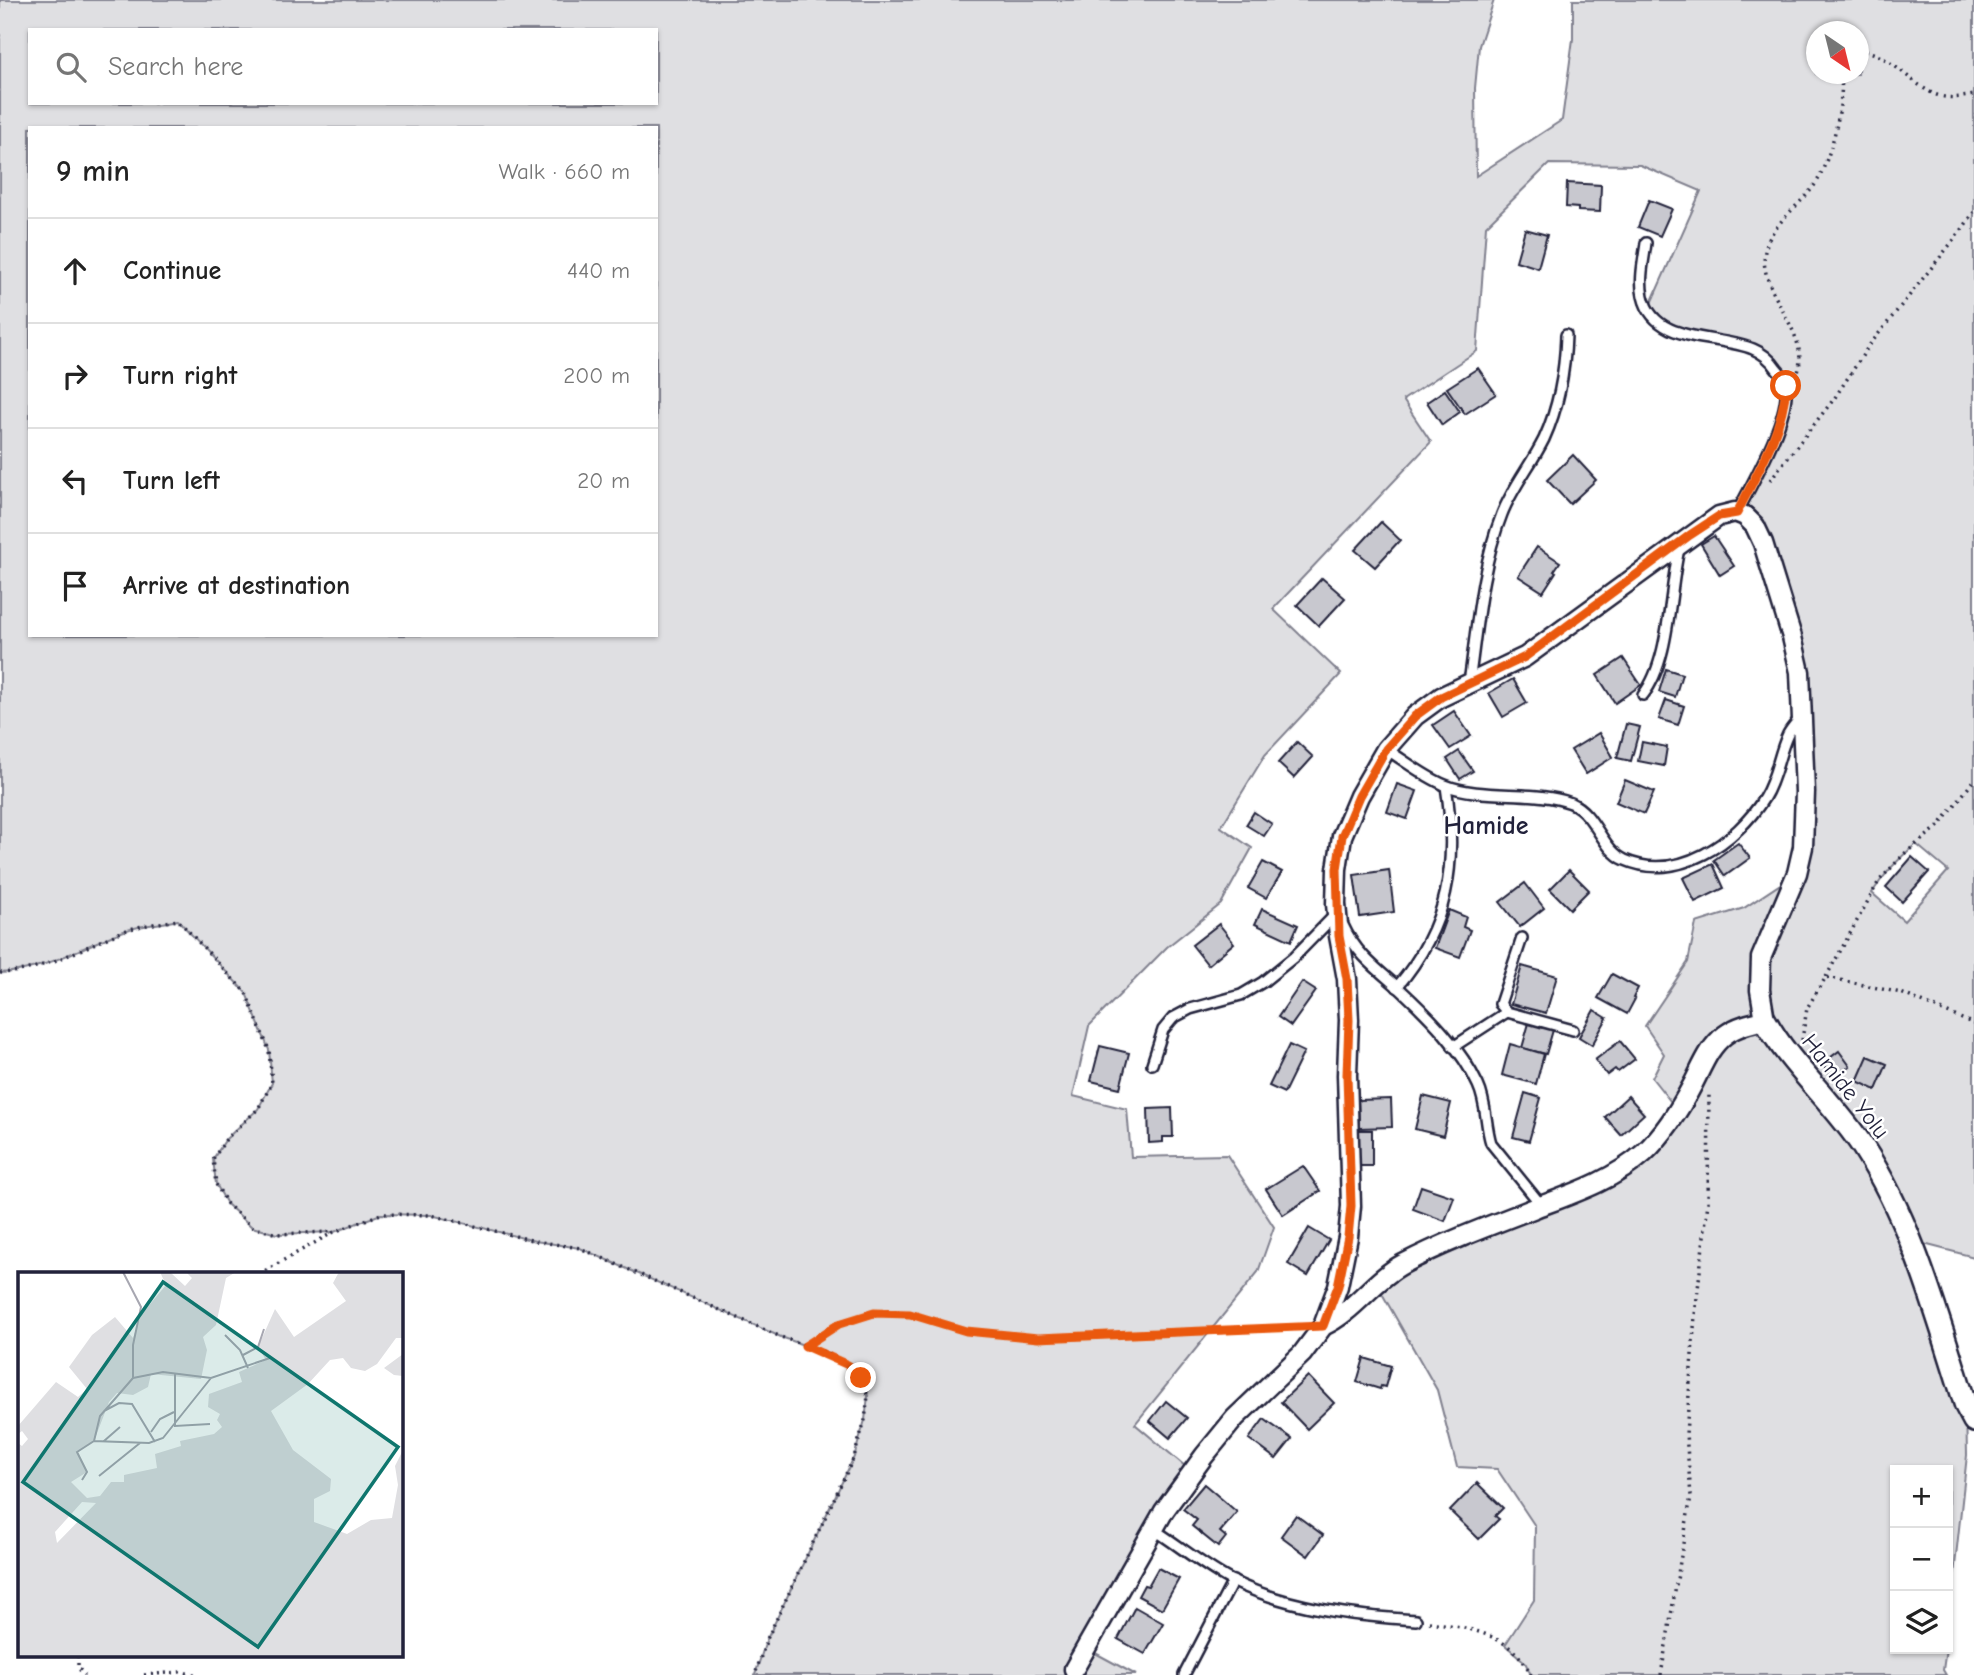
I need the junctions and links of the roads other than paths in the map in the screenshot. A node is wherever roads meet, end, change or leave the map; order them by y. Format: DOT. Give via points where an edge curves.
graph roads {
  1 [pos="1646,243"];
  2 [pos="1566,335"];
  3 [pos="1737,513"];
  4 [pos="1680,544"];
  5 [pos="1469,683"];
  6 [pos="1643,695"];
  7 [pos="1802,716"];
  8 [pos="1386,749"];
  9 [pos="1446,786"];
  10 [pos="1337,914"];
  11 [pos="1522,938"];
  12 [pos="1397,987"];
  13 [pos="1507,1012"];
  14 [pos="1765,1020"];
  15 [pos="1573,1030"];
  16 [pos="1453,1047"];
  17 [pos="1152,1065"];
  18 [pos="1542,1206"];
  19 [pos="1323,1326"];
  20 [pos="1974,1421"];
  21 [pos="1153,1529"];
  22 [pos="1233,1581"];
  23 [pos="1416,1620"];
  24 [pos="1074,1669"];
  25 [pos="1184,1675"];
  1 -- 3 [label="lane" via="1641,286 1648,310 1676,332 1741,345 1765,355 1782,374 1785,402"];
  2 -- 5 [label="lane" via="1566,366 1558,400 1490,548"];
  3 -- 4 [label="street" via="1719,516"];
  3 -- 7 [label="street" via="1755,526 1762,543 1800,672"];
  4 -- 5 [label="street" via="1525,657"];
  4 -- 6 [label="lane" via="1662,657"];
  5 -- 8 [label="street" via="1415,716"];
  7 -- 9 [label="lane" via="1788,734 1763,800 1746,822 1706,853 1663,868 1623,859 1574,804"];
  7 -- 14 [label="street" via="1803,847 1797,873 1760,958 1759,990"];
  8 -- 9 [label="lane"];
  8 -- 10 [label="street" via="1342,836"];
  9 -- 12 [label="lane" via="1450,827 1447,894 1428,946"];
  10 -- 12 [label="lane" via="1358,952"];
  10 -- 17 [label="lane" via="1263,982 1241,995 1173,1018 1163,1030"];
  10 -- 19 [label="street" via="1349,1020 1351,1206 1338,1286"];
  11 -- 13 [label="lane" via="1500,1004"];
  12 -- 16 [label="lane"];
  13 -- 15 [label="lane"];
  13 -- 16 [label="lane"];
  14 -- 18 [label="street" via="1724,1035 1671,1124 1644,1153 1619,1171"];
  14 -- 20 [label="street, Hamide Yolu" via="1778,1043 1863,1147 1896,1203"];
  16 -- 18 [label="lane" via="1478,1084 1491,1143"];
  18 -- 19 [label="street" via="1399,1266"];
  19 -- 21 [label="street" via="1302,1354 1235,1418"];
  21 -- 22 [label="lane"];
  21 -- 24 [label="street"];
  22 -- 23 [label="lane" via="1303,1606"];
  22 -- 25 [label="lane"];
}
